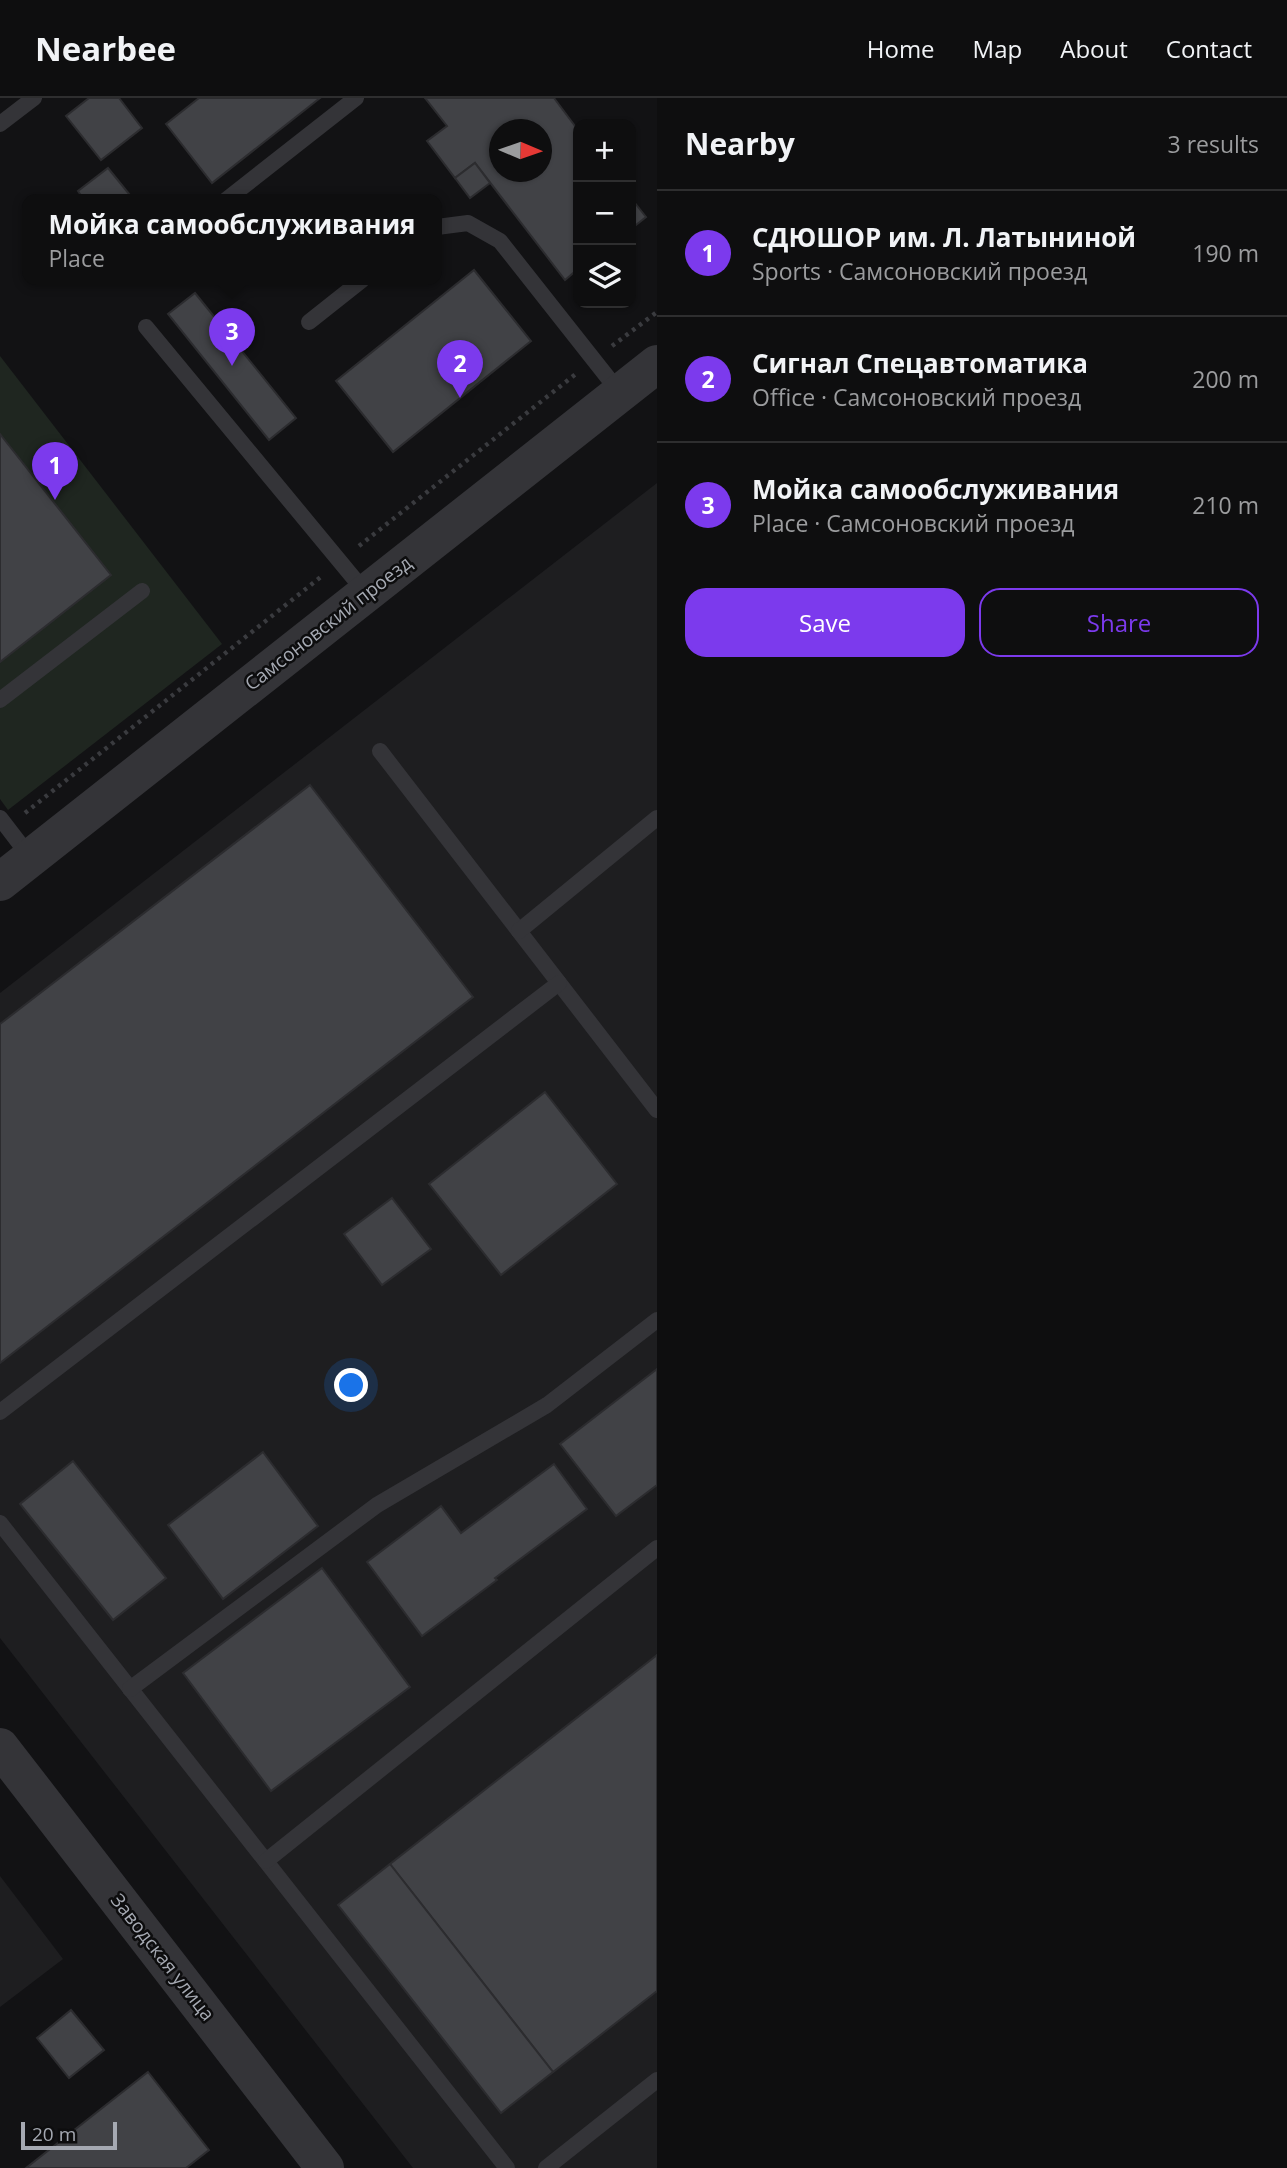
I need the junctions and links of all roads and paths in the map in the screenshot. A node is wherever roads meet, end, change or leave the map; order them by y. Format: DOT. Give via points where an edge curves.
graph roads {
  1 [pos="34,98"];
  2 [pos="356,98"];
  3 [pos="0,124"];
  4 [pos="234,194"];
  5 [pos="442,226"];
  6 [pos="356,285"];
  7 [pos="309,321"];
  8 [pos="146,327"];
  9 [pos="657,364"];
  10 [pos="620,393"];
  11 [pos="142,592"];
  12 [pos="366,593"];
  13 [pos="0,700"];
  14 [pos="380,751"];
  15 [pos="0,818"];
  16 [pos="657,818"];
  17 [pos="30,857"];
  18 [pos="0,882"];
  19 [pos="519,931"];
  20 [pos="559,983"];
  21 [pos="657,1110"];
  22 [pos="657,1320"];
  23 [pos="0,1412"];
  24 [pos="0,1523"];
  25 [pos="657,1548"];
  26 [pos="130,1689"];
  27 [pos="0,1747"];
  28 [pos="266,1861"];
  29 [pos="657,2080"];
  30 [pos="326,2168"];
  31 [pos="507,2168"];
  32 [pos="546,2168"];
  1 -- 3 [label="lane"];
  2 -- 4 [label="lane"];
  5 -- 10 [label="lane" via="468,223 500,241"];
  6 -- 7 [label="lane"];
  8 -- 12 [label="lane"];
  9 -- 10 [label="street, Самсоновский проезд"];
  10 -- 12 [label="street, Самсоновский проезд"];
  11 -- 13 [label="lane"];
  12 -- 17 [label="street, Самсоновский проезд"];
  14 -- 19 [label="lane"];
  15 -- 17 [label="lane"];
  16 -- 19 [label="lane"];
  17 -- 18 [label="street, Самсоновский проезд"];
  19 -- 20 [label="lane"];
  20 -- 21 [label="lane"];
  20 -- 23 [label="lane"];
  22 -- 26 [label="lane" via="547,1405 377,1505"];
  24 -- 26 [label="lane"];
  25 -- 28 [label="lane"];
  26 -- 28 [label="lane"];
  27 -- 30 [label="street, Заводская улица"];
  28 -- 31 [label="lane"];
  29 -- 32 [label="lane"];
}
